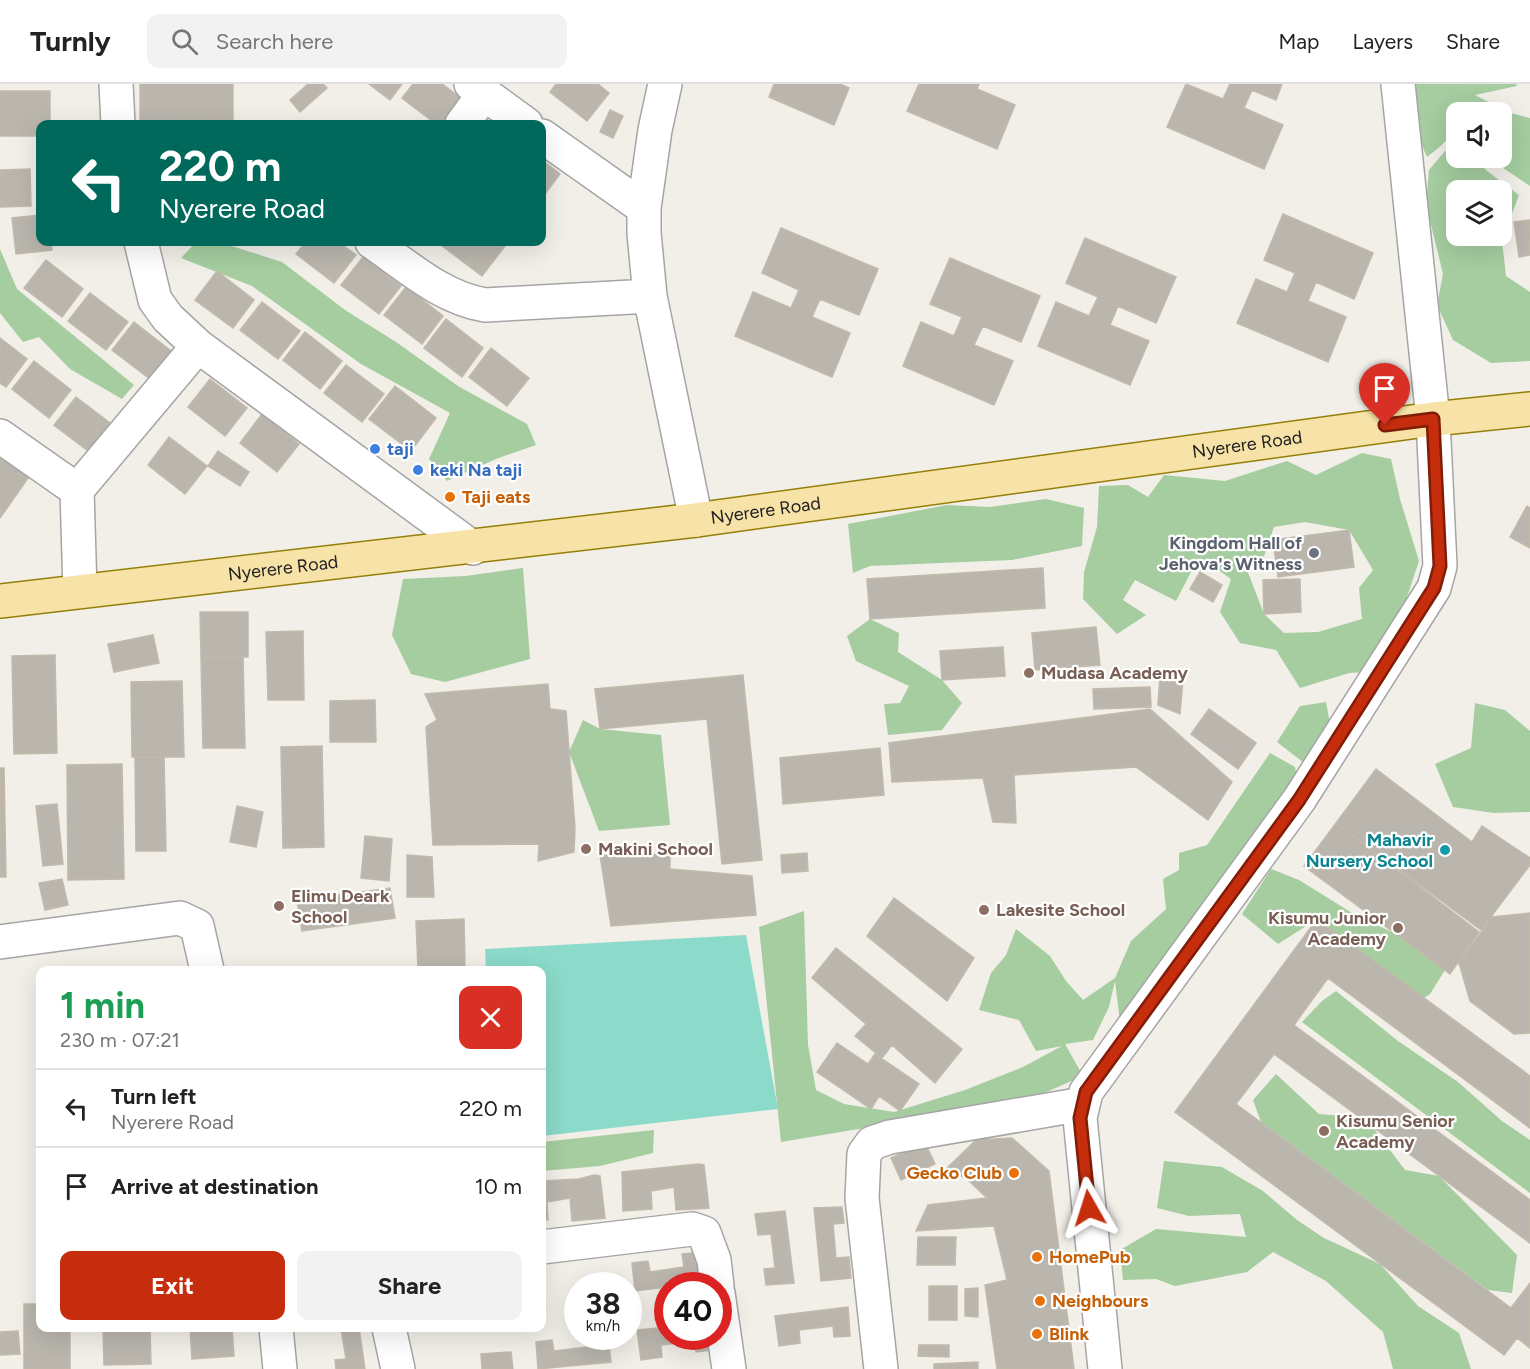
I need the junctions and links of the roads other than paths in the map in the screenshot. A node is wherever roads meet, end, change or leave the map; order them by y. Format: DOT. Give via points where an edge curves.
graph roads {
  1 [pos="116,84"];
  2 [pos="665,84"];
  3 [pos="1398,84"];
  4 [pos="477,89"];
  5 [pos="118,120"];
  6 [pos="464,120"];
  7 [pos="520,120"];
  8 [pos="546,139"];
  9 [pos="644,208"];
  10 [pos="142,246"];
  11 [pos="381,246"];
  12 [pos="650,296"];
  13 [pos="198,346"];
  14 [pos="1530,409"];
  15 [pos="1433,419"];
  16 [pos="0,436"];
  17 [pos="77,490"];
  18 [pos="696,520"];
  19 [pos="473,548"];
  20 [pos="80,591"];
  21 [pos="0,601"];
  22 [pos="0,942"];
  23 [pos="206,966"];
  24 [pos="1083,1104"];
  25 [pos="546,1247"];
  26 [pos="715,1272"];
  27 [pos="276,1332"];
  28 [pos="390,1332"];
  29 [pos="726,1350"];
  30 [pos="280,1369"];
  31 [pos="398,1369"];
  32 [pos="729,1369"];
  33 [pos="881,1369"];
  34 [pos="1105,1369"];
  1 -- 5 [label="street"];
  2 -- 9 [label="street"];
  3 -- 15 [label="street"];
  4 -- 6 [label="street"];
  4 -- 7 [label="street"];
  8 -- 9 [label="street"];
  9 -- 12 [label="street"];
  10 -- 13 [label="street" via="155,300"];
  11 -- 12 [label="street" via="442,290 471,303"];
  12 -- 18 [label="street"];
  13 -- 17 [label="street"];
  13 -- 19 [label="street"];
  14 -- 15 [label="main road, Nyerere Road"];
  15 -- 18 [label="main road, Nyerere Road"];
  15 -- 24 [label="street" via="1440,566 1434,588 1299,800 1086,1092"];
  16 -- 17 [label="street"];
  17 -- 20 [label="street"];
  18 -- 19 [label="main road, Nyerere Road"];
  19 -- 20 [label="main road, Nyerere Road"];
  20 -- 21 [label="main road, Nyerere Road"];
  22 -- 23 [label="street" via="180,918 197,926"];
  24 -- 33 [label="street" via="872,1143 864,1154 862,1198"];
  24 -- 34 [label="street" via="1080,1118"];
  25 -- 26 [label="street" via="692,1229 704,1233"];
  27 -- 30 [label="street"];
  28 -- 31 [label="street"];
  29 -- 32 [label="street"];
}
